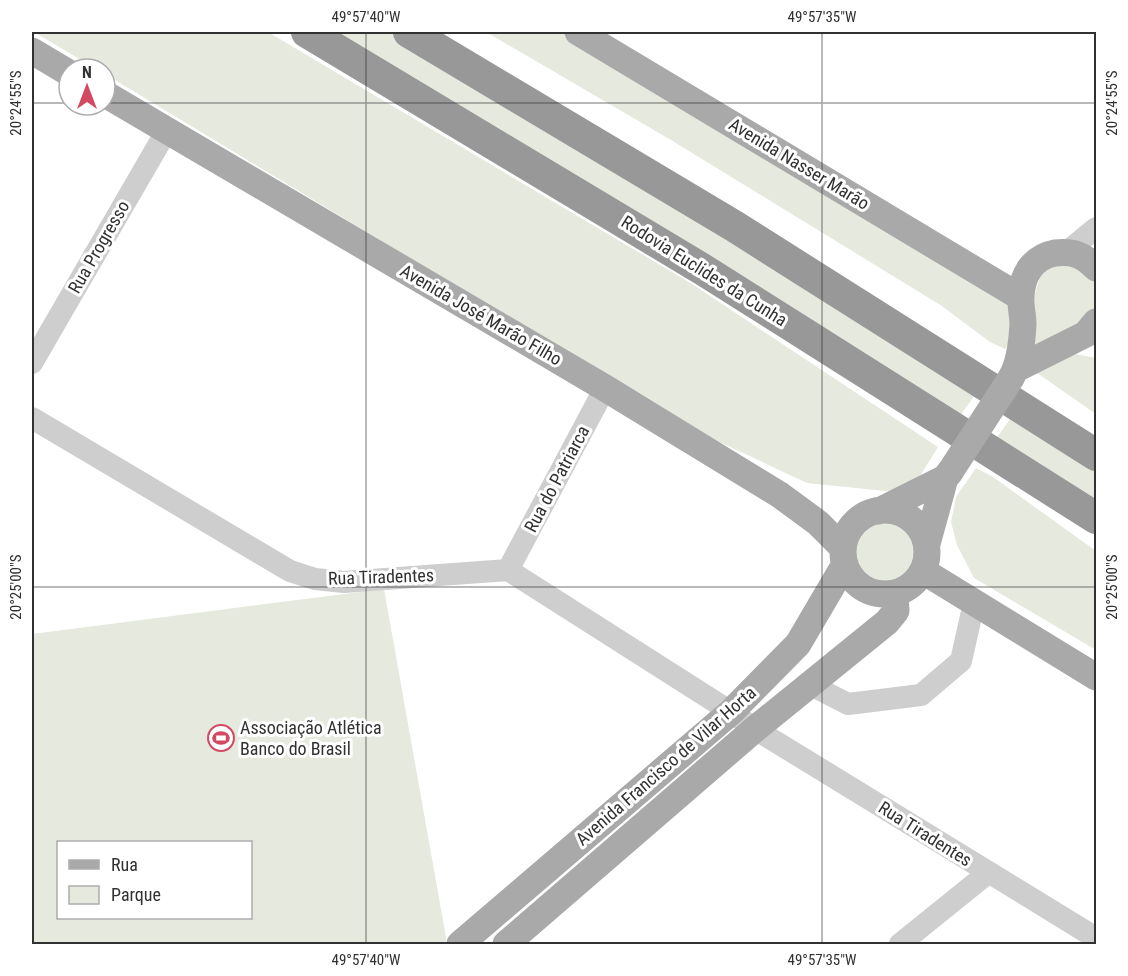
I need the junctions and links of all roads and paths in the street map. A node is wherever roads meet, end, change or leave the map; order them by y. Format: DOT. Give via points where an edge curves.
graph roads {
  1 [pos="307,32"];
  2 [pos="409,32"];
  3 [pos="578,32"];
  4 [pos="32,51"];
  5 [pos="57,66"];
  6 [pos="117,101"];
  7 [pos="167,130"];
  8 [pos="1096,228"];
  9 [pos="1068,251"];
  10 [pos="1096,268"];
  11 [pos="1020,297"];
  12 [pos="1093,332"];
  13 [pos="32,363"];
  14 [pos="1014,374"];
  15 [pos="605,388"];
  16 [pos="32,418"];
  17 [pos="1096,455"];
  18 [pos="947,475"];
  19 [pos="879,511"];
  20 [pos="1096,518"];
  21 [pos="927,544"];
  22 [pos="844,558"];
  23 [pos="508,570"];
  24 [pos="923,571"];
  25 [pos="895,593"];
  26 [pos="974,603"];
  27 [pos="1096,677"];
  28 [pos="811,685"];
  29 [pos="731,712"];
  30 [pos="755,729"];
  31 [pos="657,775"];
  32 [pos="676,798"];
  33 [pos="544,872"];
  34 [pos="988,873"];
  35 [pos="564,895"];
  36 [pos="1096,938"];
  37 [pos="460,945"];
  38 [pos="506,945"];
  39 [pos="900,945"];
  1 -- 20 [label="highway, Rodovia Euclides da Cunha" via="702,268"];
  2 -- 17 [label="highway" via="734,226"];
  3 -- 11 [label="main road, Avenida Nasser Marão"];
  4 -- 5 [label="main road"];
  6 -- 7 [label="main road, Avenida José Marão Filho"];
  7 -- 13 [label="street, Rua Progresso"];
  7 -- 15 [label="main road, Avenida José Marão Filho"];
  8 -- 9 [label="street"];
  9 -- 10 [label="main road"];
  9 -- 11 [label="main road" via="1034,262 1025,276"];
  11 -- 14 [label="main road" via="1023,322"];
  12 -- 14 [label="main road"];
  14 -- 18 [label="main road, bridge"];
  15 -- 22 [label="main road, Avenida José Marão Filho" via="780,495 837,541"];
  15 -- 23 [label="street, Rua do Patriarca"];
  16 -- 23 [label="street, Rua Tiradentes" via="290,571 315,579 344,582"];
  18 -- 19 [label="main road"];
  18 -- 21 [label="main road"];
  19 -- 21 [label="main road" via="909,518"];
  19 -- 22 [label="main road" via="867,514 850,530"];
  21 -- 24 [label="main road"];
  22 -- 25 [label="main road" via="852,578 864,588 879,594"];
  22 -- 29 [label="main road, Avenida Francisco de Vilar Horta" via="798,644"];
  23 -- 29 [label="street"];
  24 -- 25 [label="main road" via="916,581"];
  24 -- 26 [label="main road"];
  25 -- 28 [label="main road, Avenida Francisco de Vilar Horta" via="896,611 888,622"];
  26 -- 27 [label="main road"];
  26 -- 28 [label="street" via="961,661 921,695 848,704"];
  28 -- 30 [label="main road, Avenida Francisco de Vilar Horta"];
  29 -- 30 [label="street, Rua Tiradentes"];
  29 -- 31 [label="main road, Avenida Francisco de Vilar Horta"];
  30 -- 32 [label="main road, Avenida Francisco de Vilar Horta"];
  30 -- 34 [label="street, Rua Tiradentes"];
  31 -- 32 [label="main road"];
  31 -- 33 [label="main road, Avenida Francisco de Vilar Horta"];
  32 -- 35 [label="main road, Avenida Francisco de Vilar Horta"];
  33 -- 35 [label="main road"];
  33 -- 37 [label="main road, Avenida Francisco de Vilar Horta"];
  34 -- 36 [label="street, Rua Tiradentes"];
  34 -- 39 [label="street"];
  35 -- 38 [label="main road, Avenida Francisco de Vilar Horta"];
}
